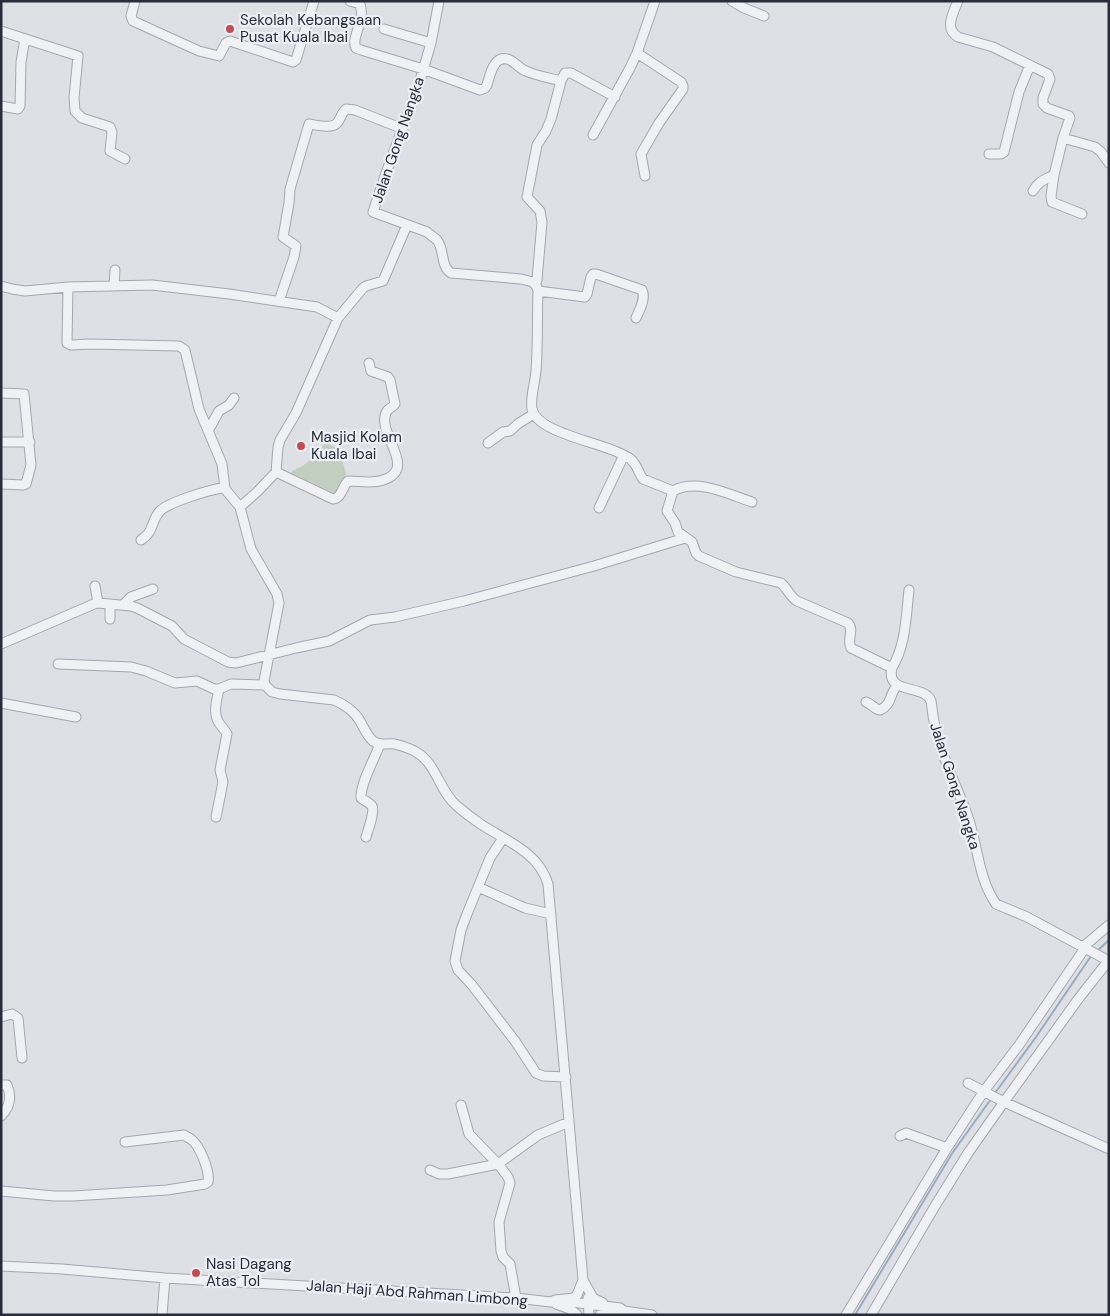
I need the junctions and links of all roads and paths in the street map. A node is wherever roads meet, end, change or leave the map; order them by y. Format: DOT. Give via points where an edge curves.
graph roads {
  1 [pos="135,1"];
  2 [pos="314,1"];
  3 [pos="350,1"];
  4 [pos="439,1"];
  5 [pos="655,1"];
  6 [pos="732,1"];
  7 [pos="958,1"];
  8 [pos="764,16"];
  9 [pos="384,29"];
  10 [pos="1,31"];
  11 [pos="25,39"];
  12 [pos="431,43"];
  13 [pos="637,53"];
  14 [pos="1030,65"];
  15 [pos="423,69"];
  16 [pos="561,80"];
  17 [pos="615,97"];
  18 [pos="1,106"];
  19 [pos="402,129"];
  20 [pos="594,135"];
  21 [pos="1063,138"];
  22 [pos="989,154"];
  23 [pos="125,158"];
  24 [pos="1109,163"];
  25 [pos="1054,175"];
  26 [pos="645,176"];
  27 [pos="1033,191"];
  28 [pos="1082,214"];
  29 [pos="407,225"];
  30 [pos="115,270"];
  31 [pos="1,286"];
  32 [pos="114,286"];
  33 [pos="68,287"];
  34 [pos="536,288"];
  35 [pos="279,301"];
  36 [pos="338,318"];
  37 [pos="636,318"];
  38 [pos="368,363"];
  39 [pos="1,393"];
  40 [pos="234,398"];
  41 [pos="534,414"];
  42 [pos="208,431"];
  43 [pos="1,442"];
  44 [pos="30,442"];
  45 [pos="488,443"];
  46 [pos="624,455"];
  47 [pos="276,472"];
  48 [pos="1,484"];
  49 [pos="225,489"];
  50 [pos="671,490"];
  51 [pos="752,502"];
  52 [pos="240,507"];
  53 [pos="599,508"];
  54 [pos="685,538"];
  55 [pos="141,540"];
  56 [pos="95,586"];
  57 [pos="152,589"];
  58 [pos="909,590"];
  59 [pos="98,603"];
  60 [pos="110,604"];
  61 [pos="123,605"];
  62 [pos="110,619"];
  63 [pos="1,644"];
  64 [pos="270,654"];
  65 [pos="58,664"];
  66 [pos="892,668"];
  67 [pos="265,685"];
  68 [pos="898,685"];
  69 [pos="219,689"];
  70 [pos="866,702"];
  71 [pos="1,703"];
  72 [pos="76,717"];
  73 [pos="380,744"];
  74 [pos="216,817"];
  75 [pos="366,836"];
  76 [pos="503,838"];
  77 [pos="478,887"];
  78 [pos="550,914"];
  79 [pos="1109,925"];
  80 [pos="1086,948"];
  81 [pos="1107,960"];
  82 [pos="1,1017"];
  83 [pos="22,1058"];
  84 [pos="566,1077"];
  85 [pos="968,1083"];
  86 [pos="1,1085"];
  87 [pos="985,1091"];
  88 [pos="1002,1101"];
  89 [pos="461,1105"];
  90 [pos="1,1116"];
  91 [pos="569,1122"];
  92 [pos="900,1136"];
  93 [pos="125,1142"];
  94 [pos="947,1148"];
  95 [pos="1109,1149"];
  96 [pos="498,1164"];
  97 [pos="430,1170"];
  98 [pos="1,1191"];
  99 [pos="1,1266"];
  100 [pos="165,1278"];
  101 [pos="584,1282"];
  102 [pos="516,1298"];
  103 [pos="554,1302"];
  104 [pos="585,1310"];
  105 [pos="621,1311"];
  106 [pos="162,1315"];
  107 [pos="600,1315"];
  108 [pos="652,1315"];
  109 [pos="846,1315"];
  110 [pos="871,1315"];
  1 -- 2 [label="street" via="133,21 198,51 218,56 230,41 293,62"];
  3 -- 15 [label="street" via="360,4 362,9 354,41 356,48"];
  4 -- 12 [label="street, Jalan Gong Nangka"];
  5 -- 13 [label="street"];
  6 -- 8 [label="street"];
  7 -- 14 [label="street" via="950,26 954,34 993,47"];
  9 -- 12 [label="street"];
  10 -- 11 [label="street"];
  11 -- 18 [label="street" via="20,106 18,109"];
  11 -- 23 [label="street" via="78,56 75,111 82,118 110,127 110,151"];
  12 -- 15 [label="street, Jalan Gong Nangka"];
  13 -- 17 [label="street"];
  13 -- 26 [label="street" via="683,86 642,152"];
  14 -- 21 [label="street" via="1050,76 1042,101 1045,106 1070,118"];
  14 -- 22 [label="street" via="1018,92 1004,152"];
  15 -- 16 [label="street" via="480,90 487,85 493,65 504,59 527,72"];
  15 -- 19 [label="street, Jalan Gong Nangka"];
  16 -- 17 [label="street" via="565,73 571,73"];
  16 -- 34 [label="street" via="551,119 536,145 527,197 540,211 542,222"];
  17 -- 20 [label="street"];
  19 -- 29 [label="street, Jalan Gong Nangka" via="373,212"];
  19 -- 35 [label="street" via="346,109 333,126 309,124 290,189 283,237 296,246"];
  21 -- 24 [label="street" via="1099,150"];
  21 -- 25 [label="street"];
  25 -- 27 [label="street" via="1041,181"];
  25 -- 28 [label="street" via="1052,202"];
  29 -- 34 [label="street, Jalan Gong Nangka" via="427,232 438,241 444,266 451,273 521,278 533,282"];
  29 -- 36 [label="street" via="384,281 363,288"];
  30 -- 32 [label="street"];
  31 -- 33 [label="street" via="25,291"];
  32 -- 33 [label="street"];
  32 -- 35 [label="street" via="152,285"];
  33 -- 42 [label="street" via="68,343 71,345 182,347"];
  34 -- 37 [label="street, Jalan Gong Nangka" via="584,297 596,274 642,290 644,298"];
  34 -- 41 [label="street"];
  35 -- 36 [label="street" via="317,307"];
  36 -- 47 [label="street" via="300,404 279,442"];
  38 -- 47 [label="street" via="371,371 388,377 396,404 387,410 384,419 397,458 396,474 382,481 348,481 336,500"];
  39 -- 44 [label="street" via="24,394"];
  40 -- 42 [label="street" via="219,411"];
  41 -- 45 [label="street"];
  41 -- 46 [label="street" via="551,428"];
  42 -- 49 [label="street" via="222,464"];
  43 -- 44 [label="street"];
  44 -- 48 [label="street" via="31,465 26,484"];
  46 -- 50 [label="street" via="634,463 643,479"];
  46 -- 53 [label="street"];
  47 -- 52 [label="street"];
  49 -- 52 [label="street"];
  49 -- 55 [label="street" via="198,494 166,507 153,522 150,533"];
  50 -- 51 [label="street" via="692,486 708,488"];
  50 -- 54 [label="street" via="667,509 678,532"];
  52 -- 64 [label="street" via="251,549 279,600"];
  54 -- 64 [label="street" via="464,601 370,620 329,641"];
  54 -- 66 [label="street" via="692,542 701,557 736,572 781,583 794,599 848,623 851,626 851,648"];
  56 -- 59 [label="street"];
  57 -- 61 [label="street" via="131,597"];
  58 -- 66 [label="street" via="904,635"];
  59 -- 60 [label="street"];
  59 -- 63 [label="street"];
  60 -- 61 [label="street"];
  60 -- 62 [label="street"];
  61 -- 64 [label="street" via="170,624 184,639 230,663"];
  64 -- 67 [label="street"];
  65 -- 69 [label="street" via="131,667 174,683 195,680"];
  66 -- 68 [label="street" via="892,680"];
  67 -- 69 [label="street" via="231,684"];
  67 -- 73 [label="street" via="280,694 338,702 357,717 370,739"];
  68 -- 70 [label="street" via="889,703 880,710"];
  68 -- 80 [label="street, Jalan Gong Nangka" via="926,695 931,701 935,728 968,818 978,862 996,904"];
  69 -- 74 [label="street" via="215,714 227,734 220,770 224,782"];
  71 -- 72 [label="street"];
  73 -- 75 [label="street" via="361,795 373,808"];
  73 -- 76 [label="street" via="402,746 421,755 451,800"];
  76 -- 77 [label="street"];
  76 -- 78 [label="street" via="525,852 542,870 548,884"];
  77 -- 78 [label="street" via="525,908"];
  77 -- 84 [label="street" via="461,930 456,960 458,970 515,1041 536,1073"];
  78 -- 84 [label="street"];
  79 -- 80 [label="street"];
  80 -- 81 [label="street"];
  80 -- 87 [label="street"];
  81 -- 88 [label="street"];
  82 -- 83 [label="street" via="12,1014 18,1018"];
  84 -- 91 [label="street"];
  85 -- 87 [label="street"];
  86 -- 90 [label="street" via="7,1085 10,1101 9,1108"];
  87 -- 88 [label="street"];
  87 -- 94 [label="street"];
  88 -- 95 [label="street"];
  88 -- 110 [label="street"];
  89 -- 96 [label="street" via="469,1134"];
  91 -- 96 [label="street" via="538,1135"];
  91 -- 101 [label="street"];
  92 -- 94 [label="street" via="906,1133"];
  93 -- 98 [label="street" via="184,1135 195,1143 209,1176 208,1182 167,1190 73,1196"];
  94 -- 109 [label="street"];
  96 -- 97 [label="street" via="448,1174"];
  96 -- 102 [label="street" via="510,1182 499,1222 501,1251 510,1264"];
  99 -- 100 [label="street, Jalan Haji Abd Rahman Limbong"];
  100 -- 102 [label="street, Jalan Haji Abd Rahman Limbong"];
  100 -- 106 [label="street"];
  101 -- 103 [label="street" via="574,1298"];
  101 -- 104 [label="street"];
  101 -- 105 [label="street" via="596,1300"];
  102 -- 103 [label="street, Jalan Haji Abd Rahman Limbong"];
  103 -- 104 [label="street, Jalan Haji Abd Rahman Limbong"];
  104 -- 105 [label="street, Jalan Haji Abd Rahman Limbong"];
  105 -- 107 [label="street"];
  105 -- 108 [label="street"];
}
